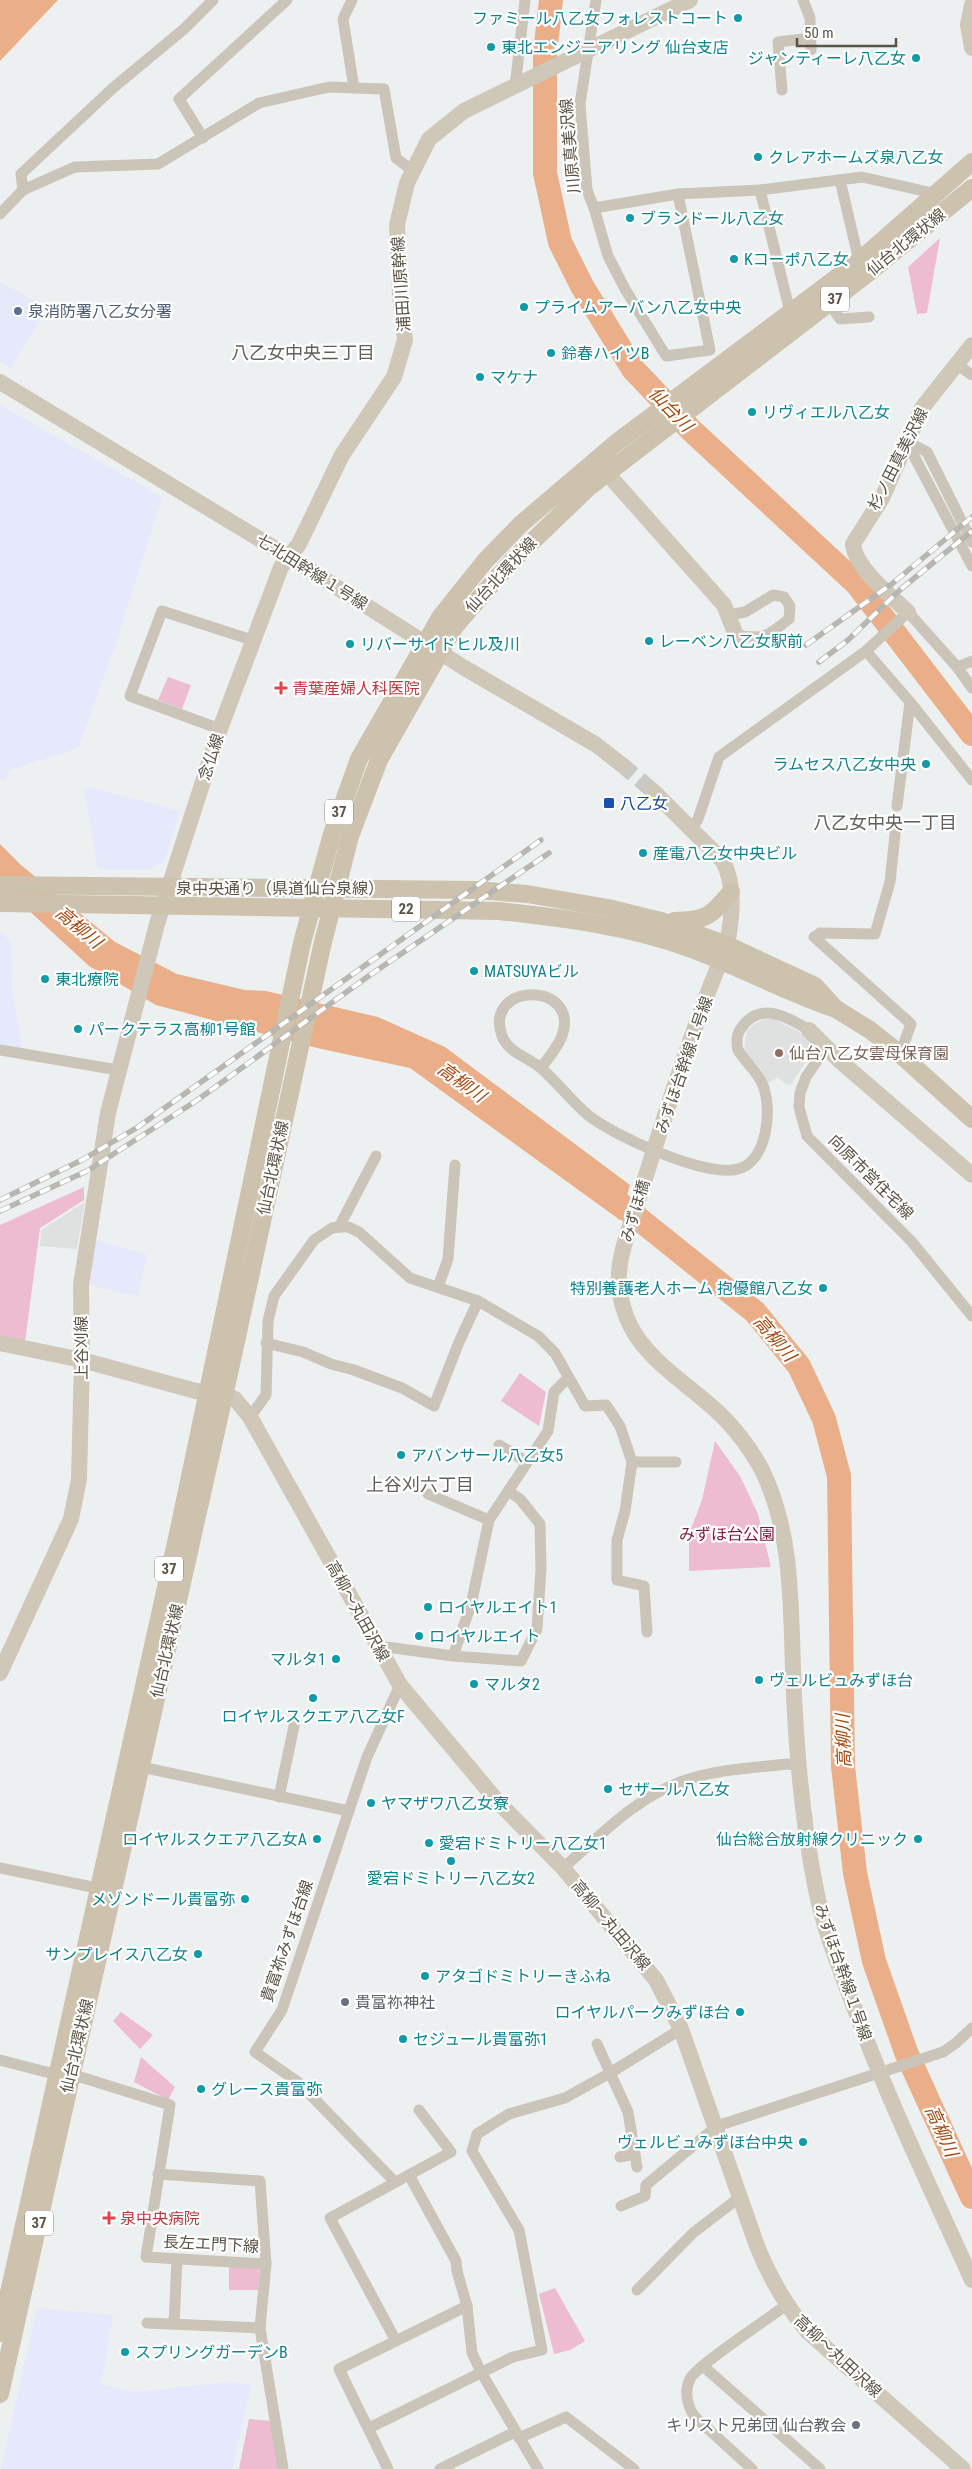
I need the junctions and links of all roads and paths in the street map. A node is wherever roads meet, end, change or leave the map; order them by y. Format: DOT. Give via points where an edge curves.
graph roads {
  1 [pos="213,0"];
  2 [pos="287,0"];
  3 [pos="352,0"];
  4 [pos="525,0"];
  5 [pos="596,0"];
  6 [pos="690,0"];
  7 [pos="803,0"];
  8 [pos="674,4"];
  9 [pos="972,5"];
  10 [pos="811,38"];
  11 [pos="972,48"];
  12 [pos="811,50"];
  13 [pos="583,53"];
  14 [pos="517,86"];
  15 [pos="354,88"];
  16 [pos="782,90"];
  17 [pos="203,138"];
  18 [pos="972,162"];
  19 [pos="413,171"];
  20 [pos="840,180"];
  21 [pos="23,190"];
  22 [pos="760,190"];
  23 [pos="971,192"];
  24 [pos="678,194"];
  25 [pos="937,194"];
  26 [pos="594,208"];
  27 [pos="0,214"];
  28 [pos="859,261"];
  29 [pos="829,303"];
  30 [pos="793,312"];
  31 [pos="869,317"];
  32 [pos="972,345"];
  33 [pos="956,364"];
  34 [pos="972,375"];
  35 [pos="0,382"];
  36 [pos="688,399"];
  37 [pos="906,441"];
  38 [pos="595,459"];
  39 [pos="608,473"];
  40 [pos="967,515"];
  41 [pos="972,542"];
  42 [pos="285,562"];
  43 [pos="972,566"];
  44 [pos="729,615"];
  45 [pos="904,616"];
  46 [pos="736,635"];
  47 [pos="252,640"];
  48 [pos="433,648"];
  49 [pos="869,648"];
  50 [pos="972,661"];
  51 [pos="957,667"];
  52 [pos="972,688"];
  53 [pos="910,702"];
  54 [pos="220,729"];
  55 [pos="621,764"];
  56 [pos="972,780"];
  57 [pos="653,791"];
  58 [pos="897,806"];
  59 [pos="896,825"];
  60 [pos="692,828"];
  61 [pos="0,885"];
  62 [pos="168,887"];
  63 [pos="316,888"];
  64 [pos="336,888"];
  65 [pos="731,892"];
  66 [pos="1,903"];
  67 [pos="163,906"];
  68 [pos="311,908"];
  69 [pos="331,908"];
  70 [pos="661,921"];
  71 [pos="724,952"];
  72 [pos="135,1012"];
  73 [pos="809,1030"];
  74 [pos="826,1048"];
  75 [pos="0,1050"];
  76 [pos="900,1054"];
  77 [pos="541,1068"];
  78 [pos="118,1070"];
  79 [pos="972,1119"];
  80 [pos="655,1150"];
  81 [pos="376,1156"];
  82 [pos="455,1165"];
  83 [pos="648,1170"];
  84 [pos="972,1175"];
  85 [pos="339,1227"];
  86 [pos="623,1253"];
  87 [pos="438,1287"];
  88 [pos="478,1301"];
  89 [pos="972,1316"];
  90 [pos="0,1343"];
  91 [pos="266,1343"];
  92 [pos="82,1360"];
  93 [pos="568,1378"];
  94 [pos="215,1393"];
  95 [pos="250,1417"];
  96 [pos="499,1445"];
  97 [pos="527,1462"];
  98 [pos="632,1462"];
  99 [pos="676,1462"];
  100 [pos="508,1491"];
  101 [pos="428,1494"];
  102 [pos="489,1520"];
  103 [pos="647,1632"];
  104 [pos="379,1646"];
  105 [pos="453,1656"];
  106 [pos="0,1673"];
  107 [pos="400,1685"];
  108 [pos="294,1726"];
  109 [pos="797,1765"];
  110 [pos="141,1767"];
  111 [pos="279,1797"];
  112 [pos="349,1811"];
  113 [pos="0,1868"];
  114 [pos="563,1868"];
  115 [pos="97,1888"];
  116 [pos="972,2028"];
  117 [pos="681,2029"];
  118 [pos="597,2044"];
  119 [pos="0,2060"];
  120 [pos="886,2071"];
  121 [pos="610,2073"];
  122 [pos="63,2074"];
  123 [pos="419,2110"];
  124 [pos="716,2126"];
  125 [pos="635,2154"];
  126 [pos="620,2156"];
  127 [pos="637,2167"];
  128 [pos="158,2174"];
  129 [pos="409,2175"];
  130 [pos="396,2182"];
  131 [pos="740,2197"];
  132 [pos="621,2206"];
  133 [pos="177,2259"];
  134 [pos="266,2264"];
  135 [pos="972,2280"];
  136 [pos="637,2290"];
  137 [pos="467,2306"];
  138 [pos="786,2306"];
  139 [pos="147,2323"];
  140 [pos="174,2324"];
  141 [pos="260,2328"];
  142 [pos="0,2332"];
  143 [pos="396,2341"];
  144 [pos="703,2366"];
  145 [pos="482,2374"];
  146 [pos="0,2394"];
  147 [pos="369,2428"];
  148 [pos="517,2435"];
  149 [pos="284,2469"];
  150 [pos="388,2469"];
  151 [pos="440,2469"];
  152 [pos="538,2469"];
  153 [pos="634,2469"];
  154 [pos="752,2469"];
  155 [pos="820,2469"];
  156 [pos="963,2469"];
  1 -- 21 [label="street" via="184,29 112,88 21,174"];
  2 -- 17 [label="street" via="179,99"];
  3 -- 15 [label="street" via="343,19"];
  4 -- 14 [label="street"];
  5 -- 13 [label="street, 川原真美沢線"];
  6 -- 8 [label="street"];
  7 -- 10 [label="street" via="810,18"];
  8 -- 13 [label="street"];
  9 -- 11 [label="street" via="968,25"];
  10 -- 12 [label="street"];
  10 -- 16 [label="street" via="778,42"];
  13 -- 14 [label="street, 浦田川原幹線"];
  13 -- 26 [label="street, 川原真美沢線" via="580,104 587,190"];
  14 -- 19 [label="street, 浦田川原幹線" via="464,111 429,139"];
  15 -- 17 [label="street" via="330,87 259,103"];
  15 -- 19 [label="street" via="384,89 396,158"];
  17 -- 21 [label="street" via="158,164 75,167"];
  18 -- 25 [label="main road, 仙台北環状線 / 37"];
  19 -- 42 [label="street, 浦田川原幹線" via="397,225 405,340 394,377 342,455 299,544"];
  20 -- 22 [label="street"];
  20 -- 25 [label="street" via="862,177"];
  20 -- 28 [label="street"];
  21 -- 27 [label="street"];
  22 -- 24 [label="street"];
  22 -- 30 [label="street" via="788,304"];
  23 -- 29 [label="main road, 仙台北環状線 / 37"];
  24 -- 26 [label="street"];
  24 -- 26 [label="street, 川原真美沢線" via="710,350 666,356 608,256"];
  25 -- 28 [label="main road, 仙台北環状線 / 37"];
  28 -- 30 [label="main road, 仙台北環状線 / 37"];
  29 -- 31 [label="street" via="840,320"];
  29 -- 36 [label="main road, 仙台北環状線 / 37"];
  30 -- 36 [label="main road, 仙台北環状線 / 37"];
  32 -- 33 [label="street, 杉ノ田真美沢線"];
  33 -- 34 [label="street"];
  33 -- 37 [label="street, 杉ノ田真美沢線" via="922,408"];
  35 -- 42 [label="street, 七北田幹線１号線"];
  36 -- 38 [label="main road, 仙台北環状線 / 37" via="650,417"];
  36 -- 39 [label="main road, 仙台北環状線 / 37" via="664,429"];
  37 -- 40 [label="street" via="927,452"];
  37 -- 43 [label="street"];
  37 -- 45 [label="street, 杉ノ田真美沢線" via="882,498 853,544 853,552 860,563"];
  38 -- 39 [label="street"];
  38 -- 48 [label="main road, 仙台北環状線 / 37" via="521,524 485,561 441,616"];
  39 -- 44 [label="street" via="724,605"];
  39 -- 48 [label="main road, 仙台北環状線 / 37" via="549,524"];
  40 -- 41 [label="street"];
  42 -- 47 [label="street, 念仏線"];
  42 -- 48 [label="street, 七北田幹線１号線"];
  44 -- 46 [label="street"];
  44 -- 46 [label="street" via="745,612 773,594 784,597 790,606 789,619 767,636"];
  45 -- 49 [label="street"];
  45 -- 51 [label="street"];
  47 -- 54 [label="street, 念仏線"];
  47 -- 54 [label="street" via="162,611 130,696"];
  48 -- 55 [label="street, 七北田幹線１号線" via="595,744"];
  48 -- 63 [label="main road, 仙台北環状線 / 37" via="359,759"];
  48 -- 64 [label="main road, 仙台北環状線 / 37" via="379,760 350,836"];
  49 -- 53 [label="street"];
  49 -- 60 [label="street" via="719,757"];
  50 -- 51 [label="street"];
  51 -- 52 [label="street"];
  53 -- 56 [label="street"];
  53 -- 58 [label="street"];
  54 -- 62 [label="street, 念仏線"];
  57 -- 60 [label="street"];
  59 -- 76 [label="street" via="890,882 875,934 820,933 814,938 911,1024"];
  60 -- 65 [label="street" via="723,861 729,872"];
  61 -- 62 [label="main road, 泉中央通り（県道仙台泉線） / 22"];
  62 -- 63 [label="main road, 泉中央通り（県道仙台泉線） / 22"];
  62 -- 67 [label="street, 念仏線"];
  63 -- 64 [label="main road, 泉中央通り（県道仙台泉線） / 22"];
  63 -- 68 [label="main road, 仙台北環状線 / 37"];
  64 -- 69 [label="main road, 仙台北環状線 / 37"];
  64 -- 70 [label="main road, 泉中央通り（県道仙台泉線） / 22" via="527,894"];
  65 -- 70 [label="main road" via="712,914 704,918"];
  65 -- 71 [label="street" via="731,921"];
  66 -- 67 [label="main road, 泉中央通り（県道仙台泉線） / 22"];
  67 -- 68 [label="main road, 泉中央通り（県道仙台泉線） / 22"];
  67 -- 72 [label="street, 念仏線"];
  68 -- 69 [label="main road, 泉中央通り（県道仙台泉線） / 22"];
  68 -- 94 [label="main road, 仙台北環状線 / 37" via="280,1049"];
  69 -- 71 [label="main road, 泉中央通り（県道仙台泉線） / 22" via="499,911 569,918"];
  69 -- 94 [label="main road, 仙台北環状線 / 37" via="299,1053"];
  70 -- 71 [label="main road, 泉中央通り（県道仙台泉線） / 22"];
  71 -- 76 [label="main road, 22" via="815,986 836,1008"];
  71 -- 80 [label="street, みずほ台幹線１号線"];
  72 -- 78 [label="street, 上谷刈線"];
  73 -- 74 [label="street"];
  73 -- 80 [label="street" via="778,1014 764,1012 746,1021 739,1030 738,1050 763,1085 767,1100 763,1147 753,1161 742,1168 722,1171"];
  74 -- 84 [label="street"];
  74 -- 89 [label="street, 向原市営住宅線" via="806,1077 800,1093 801,1122 807,1136 912,1242"];
  75 -- 78 [label="street"];
  76 -- 79 [label="main road, 22"];
  77 -- 77 [label="street" via="508,1047 501,1033 504,1010 513,1000 526,994 544,995 552,1000 564,1021 559,1042"];
  77 -- 80 [label="street" via="586,1114 604,1127"];
  78 -- 92 [label="street, 上谷刈線" via="108,1112 81,1285"];
  80 -- 83 [label="street, みずほ台幹線１号線"];
  81 -- 85 [label="street"];
  82 -- 87 [label="street" via="448,1259"];
  83 -- 86 [label="street, みずほ橋"];
  85 -- 87 [label="street" via="359,1232 410,1278"];
  85 -- 91 [label="street" via="314,1240 274,1296"];
  86 -- 109 [label="street, みずほ台幹線１号線" via="618,1279 622,1304 638,1339 661,1366 723,1416 760,1467 774,1502 786,1542"];
  87 -- 88 [label="street"];
  88 -- 91 [label="street" via="434,1406 402,1388 303,1352"];
  88 -- 93 [label="street" via="538,1336 555,1354"];
  90 -- 92 [label="street"];
  91 -- 95 [label="street" via="266,1395"];
  92 -- 94 [label="street" via="196,1391"];
  92 -- 106 [label="street, 上谷刈線" via="79,1480 71,1519"];
  93 -- 97 [label="street" via="554,1392 548,1431"];
  93 -- 98 [label="street" via="585,1406 606,1405 620,1426"];
  94 -- 95 [label="street, 高柳～丸田沢線" via="234,1399"];
  94 -- 110 [label="main road, 仙台北環状線 / 37"];
  94 -- 115 [label="main road, 仙台北環状線 / 37"];
  95 -- 104 [label="street, 高柳～丸田沢線"];
  96 -- 97 [label="street"];
  97 -- 100 [label="street"];
  98 -- 99 [label="street"];
  98 -- 103 [label="street" via="617,1540 617,1580 644,1586"];
  100 -- 102 [label="street"];
  100 -- 105 [label="street" via="520,1499 540,1524 537,1629 521,1661"];
  101 -- 102 [label="street"];
  102 -- 105 [label="street" via="471,1605"];
  104 -- 105 [label="street"];
  104 -- 107 [label="street, 高柳～丸田沢線"];
  107 -- 112 [label="street, 貴富祢みずほ台線" via="367,1757"];
  107 -- 114 [label="street, 高柳～丸田沢線" via="498,1802"];
  108 -- 111 [label="street"];
  109 -- 114 [label="street" via="716,1773 663,1789 637,1805"];
  109 -- 120 [label="street, みずほ台幹線１号線" via="817,1894 833,1951"];
  110 -- 111 [label="street"];
  110 -- 122 [label="main road, 仙台北環状線 / 37"];
  111 -- 112 [label="street"];
  112 -- 130 [label="street, 貴富祢みずほ台線" via="282,2010 255,2052 298,2082"];
  113 -- 115 [label="street"];
  114 -- 117 [label="street, 高柳～丸田沢線" via="656,1980"];
  115 -- 122 [label="main road, 仙台北環状線 / 37"];
  116 -- 120 [label="street" via="942,2052"];
  117 -- 121 [label="street"];
  117 -- 124 [label="street, 高柳～丸田沢線"];
  118 -- 121 [label="street"];
  119 -- 122 [label="street"];
  120 -- 124 [label="street"];
  120 -- 135 [label="street, みずほ台幹線１号線"];
  121 -- 125 [label="street" via="628,2112"];
  121 -- 145 [label="street" via="565,2098 509,2114 476,2134 472,2151 519,2230 542,2350 514,2358"];
  122 -- 128 [label="street, 長左エ門下線" via="170,2104"];
  122 -- 142 [label="main road, 仙台北環状線 / 37"];
  122 -- 146 [label="main road, 仙台北環状線 / 37" via="32,2255"];
  123 -- 129 [label="street" via="451,2152"];
  124 -- 131 [label="street, 高柳～丸田沢線"];
  124 -- 132 [label="street" via="646,2185 645,2196"];
  125 -- 126 [label="street"];
  125 -- 127 [label="street"];
  128 -- 133 [label="street, 長左エ門下線" via="146,2257"];
  128 -- 134 [label="street, 長左エ門下線" via="260,2181"];
  129 -- 130 [label="street"];
  129 -- 137 [label="street" via="456,2261"];
  130 -- 143 [label="street" via="330,2218"];
  131 -- 136 [label="street" via="693,2233"];
  131 -- 138 [label="street, 高柳～丸田沢線" via="771,2281"];
  133 -- 134 [label="street, 長左エ門下線"];
  133 -- 140 [label="street"];
  134 -- 141 [label="street"];
  137 -- 143 [label="street"];
  137 -- 145 [label="street" via="472,2353"];
  138 -- 144 [label="street"];
  138 -- 156 [label="street, 高柳～丸田沢線" via="808,2332"];
  139 -- 140 [label="street"];
  140 -- 141 [label="street"];
  141 -- 149 [label="street"];
  143 -- 147 [label="street" via="339,2369"];
  144 -- 154 [label="street" via="690,2378 689,2408"];
  144 -- 155 [label="street"];
  145 -- 147 [label="street"];
  145 -- 148 [label="street"];
  147 -- 150 [label="street"];
  148 -- 151 [label="street"];
  148 -- 152 [label="street"];
  148 -- 153 [label="street" via="566,2417"];
}
